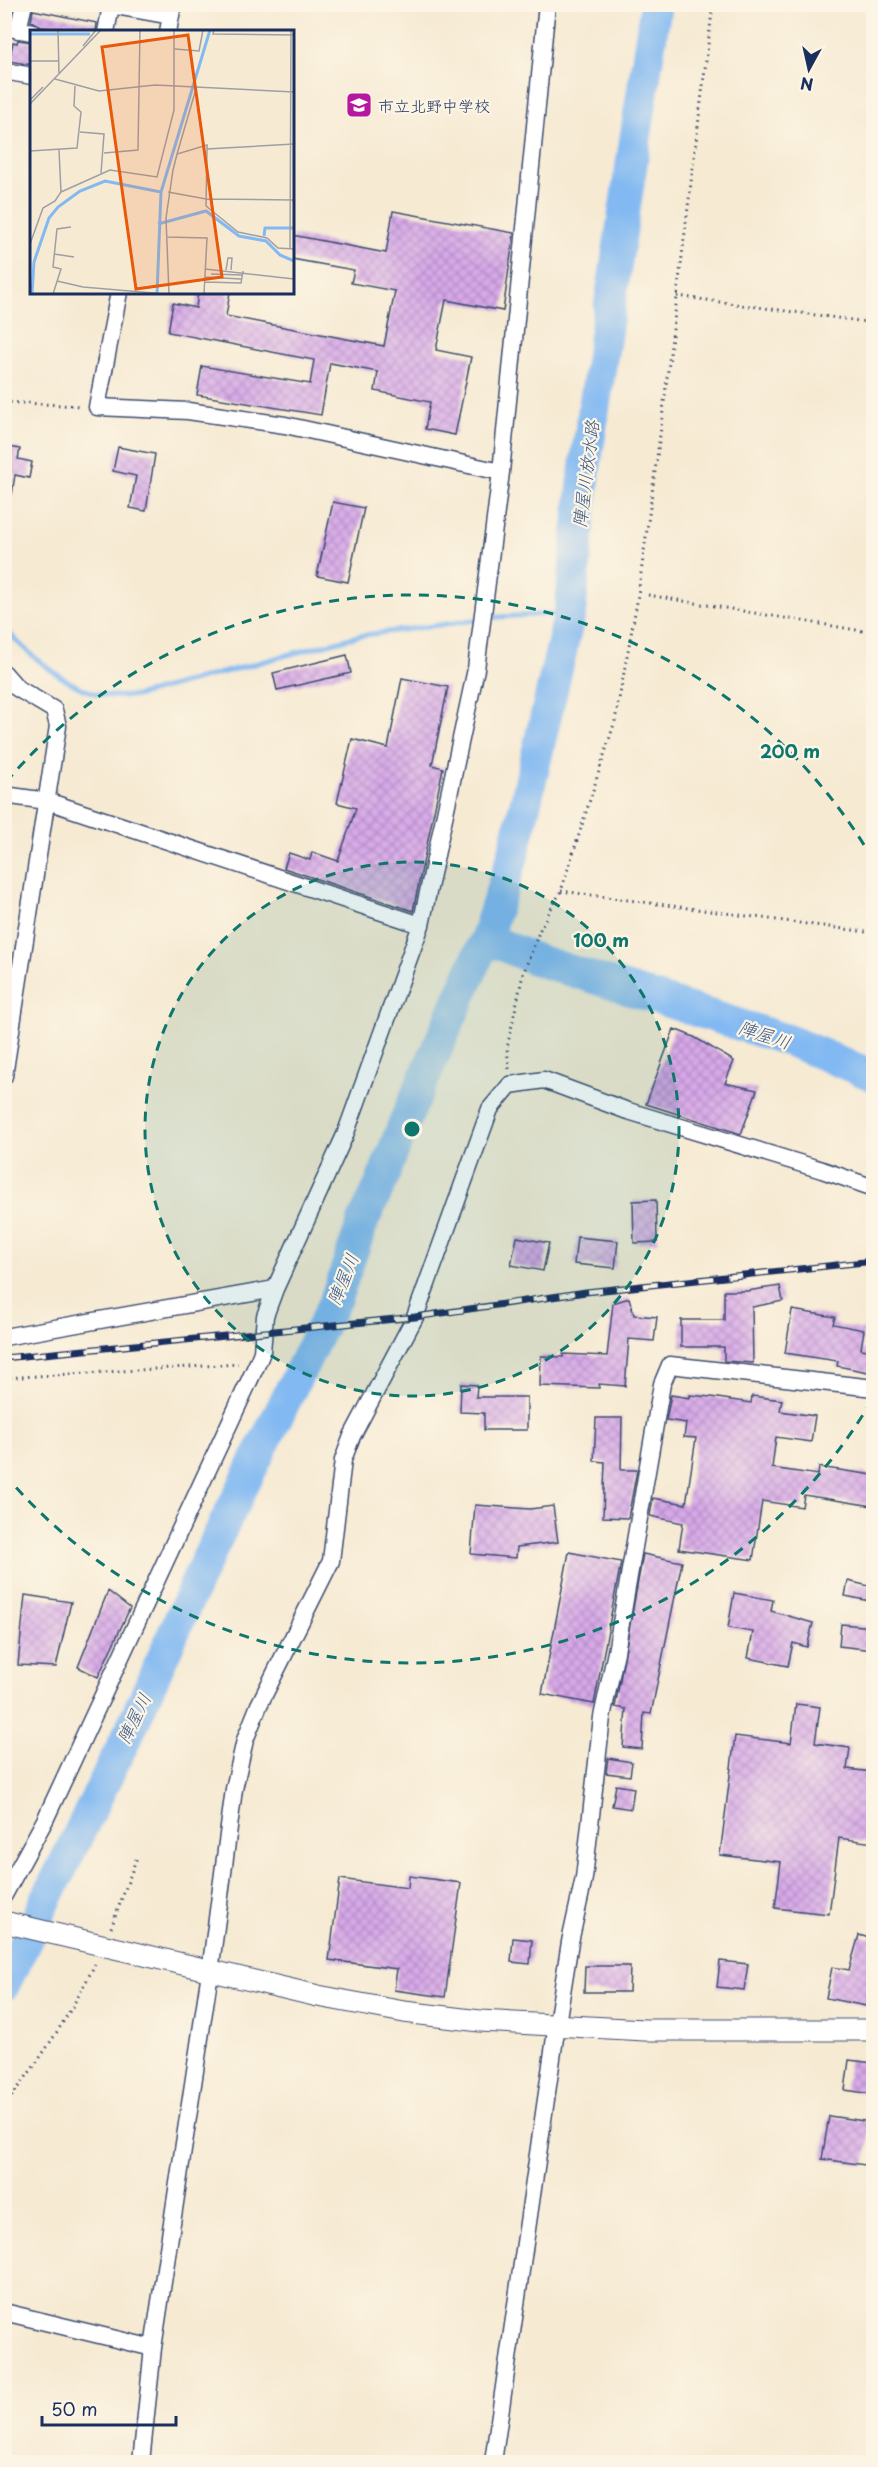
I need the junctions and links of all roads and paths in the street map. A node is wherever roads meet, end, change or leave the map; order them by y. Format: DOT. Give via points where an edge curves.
graph roads {
  1 [pos="24,4"];
  2 [pos="548,4"];
  3 [pos="713,4"];
  4 [pos="107,5"];
  5 [pos="171,17"];
  6 [pos="18,30"];
  7 [pos="106,30"];
  8 [pos="4,71"];
  9 [pos="30,76"];
  10 [pos="119,294"];
  11 [pos="677,296"];
  12 [pos="873,323"];
  13 [pos="4,402"];
  14 [pos="97,406"];
  15 [pos="501,472"];
  16 [pos="648,595"];
  17 [pos="873,633"];
  18 [pos="4,673"];
  19 [pos="4,795"];
  20 [pos="46,801"];
  21 [pos="561,891"];
  22 [pos="422,925"];
  23 [pos="873,933"];
  24 [pos="4,1076"];
  25 [pos="510,1085"];
  26 [pos="873,1188"];
  27 [pos="275,1289"];
  28 [pos="4,1337"];
  29 [pos="258,1362"];
  30 [pos="4,1378"];
  31 [pos="873,1388"];
  32 [pos="137,1857"];
  33 [pos="4,1894"];
  34 [pos="4,1922"];
  35 [pos="100,1944"];
  36 [pos="210,1971"];
  37 [pos="557,2024"];
  38 [pos="873,2030"];
  39 [pos="4,2106"];
  40 [pos="4,2312"];
  41 [pos="153,2348"];
  42 [pos="141,2463"];
  43 [pos="493,2463"];
  1 -- 6 [label="street"];
  2 -- 15 [label="street"];
  3 -- 11 [label="path"];
  4 -- 5 [label="street"];
  4 -- 7 [label="street"];
  8 -- 9 [label="street"];
  10 -- 14 [label="street"];
  11 -- 12 [label="path"];
  11 -- 21 [label="path" via="639,591 618,710"];
  13 -- 14 [label="path"];
  14 -- 15 [label="street" via="188,411 285,425"];
  15 -- 22 [label="street" via="476,669"];
  16 -- 17 [label="path"];
  18 -- 20 [label="street" via="17,688 54,710 58,726"];
  19 -- 20 [label="street"];
  20 -- 22 [label="street"];
  20 -- 24 [label="street"];
  21 -- 23 [label="path"];
  21 -- 25 [label="path" via="541,927 524,974 507,1048"];
  22 -- 27 [label="street" via="345,1135"];
  25 -- 26 [label="street" via="544,1080 624,1110"];
  25 -- 36 [label="street" via="490,1109 415,1317 352,1436 343,1460 331,1561 245,1740 234,1789"];
  27 -- 28 [label="street"];
  27 -- 29 [label="street" via="265,1316"];
  29 -- 30 [label="path"];
  29 -- 33 [label="street" via="45,1820"];
  31 -- 37 [label="street" via="670,1365 662,1384 602,1717 584,1878"];
  32 -- 35 [label="path"];
  34 -- 35 [label="street"];
  35 -- 36 [label="street"];
  35 -- 39 [label="path" via="83,1988 32,2071"];
  36 -- 37 [label="street" via="404,2012 480,2021"];
  36 -- 41 [label="street"];
  37 -- 38 [label="street" via="645,2030"];
  37 -- 43 [label="street"];
  40 -- 41 [label="street"];
  41 -- 42 [label="street"];
}
